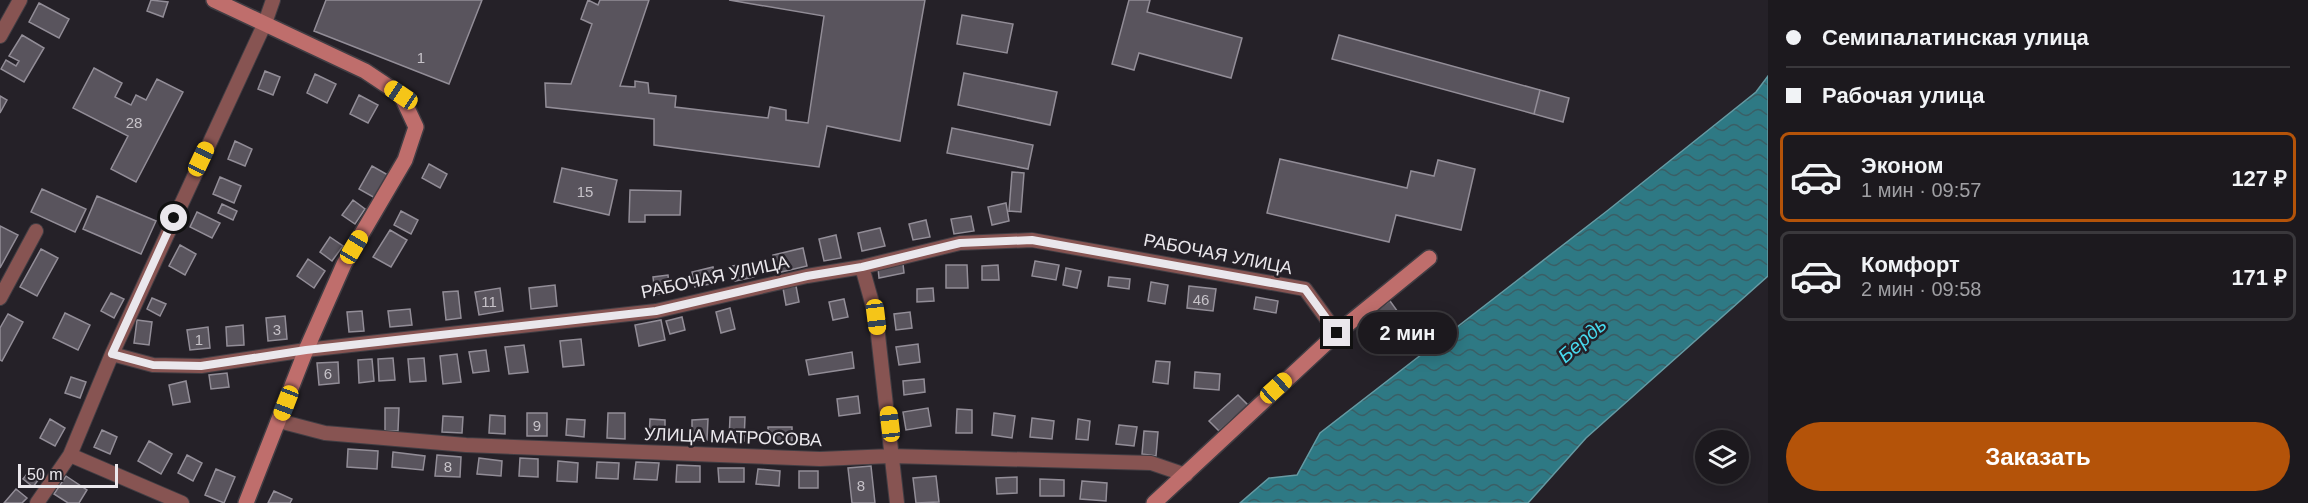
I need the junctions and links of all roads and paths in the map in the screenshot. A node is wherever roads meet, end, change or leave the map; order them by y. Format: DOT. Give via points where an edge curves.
graph roads {
  1 [pos="20,0"];
  2 [pos="214,0"];
  3 [pos="273,0"];
  4 [pos="265,23"];
  5 [pos="0,36"];
  6 [pos="36,231"];
  7 [pos="1429,258"];
  8 [pos="862,267"];
  9 [pos="0,298"];
  10 [pos="1337,333"];
  11 [pos="306,350"];
  12 [pos="112,354"];
  13 [pos="279,421"];
  14 [pos="70,455"];
  15 [pos="891,456"];
  16 [pos="1186,475"];
  17 [pos="37,503"];
  18 [pos="182,503"];
  19 [pos="246,503"];
  20 [pos="897,503"];
  21 [pos="1154,503"];
  1 -- 5 [label="street"];
  2 -- 4 [label="street"];
  3 -- 4 [label="street"];
  4 -- 11 [label="street" via="365,71 401,95 416,127 405,160 344,264"];
  4 -- 12 [label="street"];
  6 -- 9 [label="street"];
  7 -- 10 [label="street"];
  8 -- 10 [label="street, РАБОЧАЯ УЛИЦА" via="960,243 1032,240 1305,289"];
  8 -- 11 [label="street, РАБОЧАЯ УЛИЦА" via="656,311"];
  8 -- 15 [label="street" via="876,317"];
  10 -- 16 [label="street"];
  11 -- 12 [label="street, РАБОЧАЯ УЛИЦА" via="201,366 153,365"];
  11 -- 13 [label="street"];
  12 -- 14 [label="street"];
  13 -- 15 [label="street, УЛИЦА МАТРОСОВА" via="325,433 465,445 820,459"];
  13 -- 19 [label="street"];
  14 -- 17 [label="street"];
  14 -- 18 [label="street"];
  15 -- 16 [label="street, УЛИЦА МАТРОСОВА" via="1150,463"];
  15 -- 20 [label="street"];
  16 -- 21 [label="street"];
}
